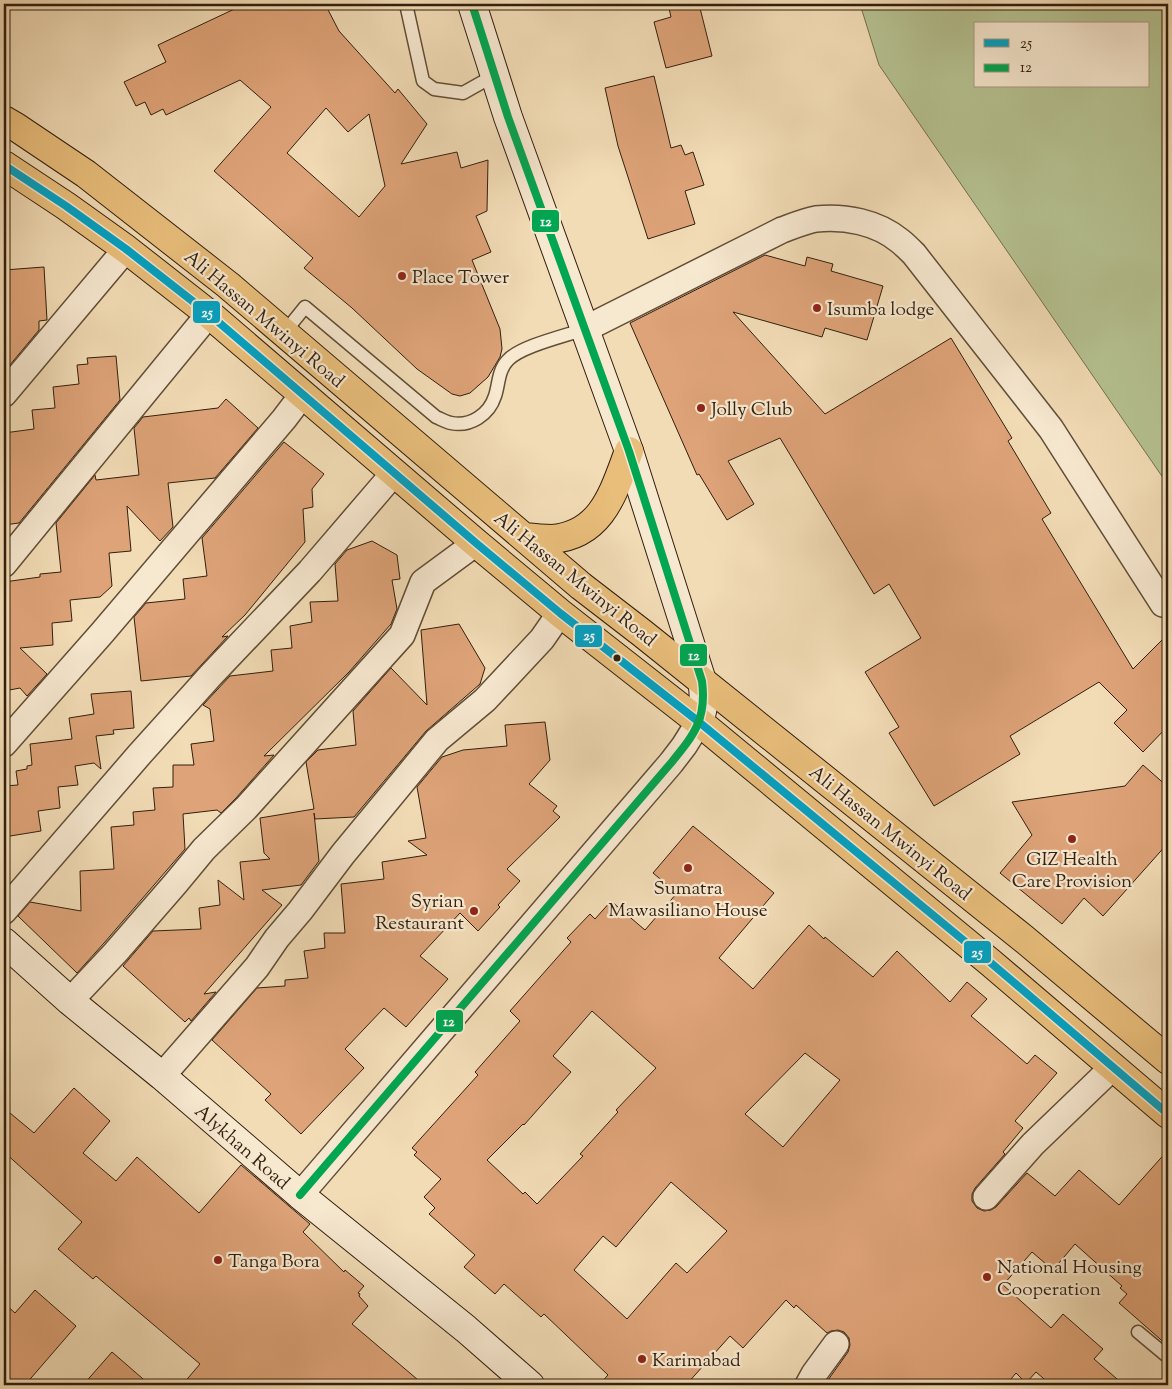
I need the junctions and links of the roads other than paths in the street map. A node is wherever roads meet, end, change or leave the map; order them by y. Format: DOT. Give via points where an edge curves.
graph roads {
  1 [pos="406,4"];
  2 [pos="472,4"];
  3 [pos="495,76"];
  4 [pos="4,120"];
  5 [pos="4,165"];
  6 [pos="126,249"];
  7 [pos="209,314"];
  8 [pos="585,329"];
  9 [pos="284,333"];
  10 [pos="4,394"];
  11 [pos="303,394"];
  12 [pos="629,451"];
  13 [pos="394,473"];
  14 [pos="524,537"];
  15 [pos="476,543"];
  16 [pos="4,564"];
  17 [pos="1163,604"];
  18 [pos="560,613"];
  19 [pos="702,681"];
  20 [pos="699,722"];
  21 [pos="4,744"];
  22 [pos="4,911"];
  23 [pos="4,942"];
  24 [pos="70,1001"];
  25 [pos="1168,1060"];
  26 [pos="1113,1067"];
  27 [pos="162,1076"];
  28 [pos="1168,1114"];
  29 [pos="300,1195"];
  30 [pos="986,1197"];
  31 [pos="1138,1332"];
  32 [pos="836,1344"];
  33 [pos="1168,1357"];
  34 [pos="530,1385"];
  35 [pos="808,1385"];
  1 -- 3 [label="lane" via="422,81 434,89 462,93"];
  2 -- 3 [label="main road"];
  3 -- 8 [label="main road"];
  4 -- 9 [label="highway, Ali Hassan Mwinyi Road" via="86,174"];
  5 -- 6 [label="highway, Ali Hassan Mwinyi Road"];
  6 -- 7 [label="highway, Ali Hassan Mwinyi Road"];
  6 -- 10 [label="street"];
  7 -- 11 [label="highway, Ali Hassan Mwinyi Road"];
  7 -- 16 [label="street"];
  8 -- 9 [label="lane" via="513,356 500,372 496,396 486,412 469,423 458,424 436,417 305,307"];
  8 -- 12 [label="main road"];
  8 -- 17 [label="street" via="782,230 814,219 846,219 884,230 914,254 1052,429"];
  9 -- 14 [label="highway, Ali Hassan Mwinyi Road"];
  11 -- 13 [label="highway, Ali Hassan Mwinyi Road"];
  11 -- 21 [label="street" via="102,634"];
  12 -- 14 [label="highway" via="608,503 596,519 568,536 552,539"];
  12 -- 19 [label="main road"];
  13 -- 15 [label="highway, Ali Hassan Mwinyi Road"];
  13 -- 22 [label="street" via="310,571 139,755"];
  14 -- 19 [label="highway, Ali Hassan Mwinyi Road"];
  15 -- 18 [label="highway, Ali Hassan Mwinyi Road"];
  15 -- 24 [label="street" via="423,582 402,634 246,808 204,849"];
  18 -- 20 [label="highway, Ali Hassan Mwinyi Road"];
  18 -- 27 [label="street" via="542,639 485,700 436,740 257,967"];
  19 -- 20 [label="main road" via="704,707"];
  19 -- 25 [label="highway, Ali Hassan Mwinyi Road" via="1024,939"];
  20 -- 26 [label="highway, Ali Hassan Mwinyi Road"];
  20 -- 29 [label="street" via="671,763"];
  23 -- 24 [label="main road, Alykhan Road"];
  24 -- 27 [label="main road, Alykhan Road"];
  26 -- 28 [label="highway, Ali Hassan Mwinyi Road"];
  26 -- 30 [label="street" via="1033,1144"];
  27 -- 29 [label="main road, Alykhan Road"];
  29 -- 34 [label="main road, Alykhan Road"];
  31 -- 33 [label="lane"];
  32 -- 35 [label="street"];
}
